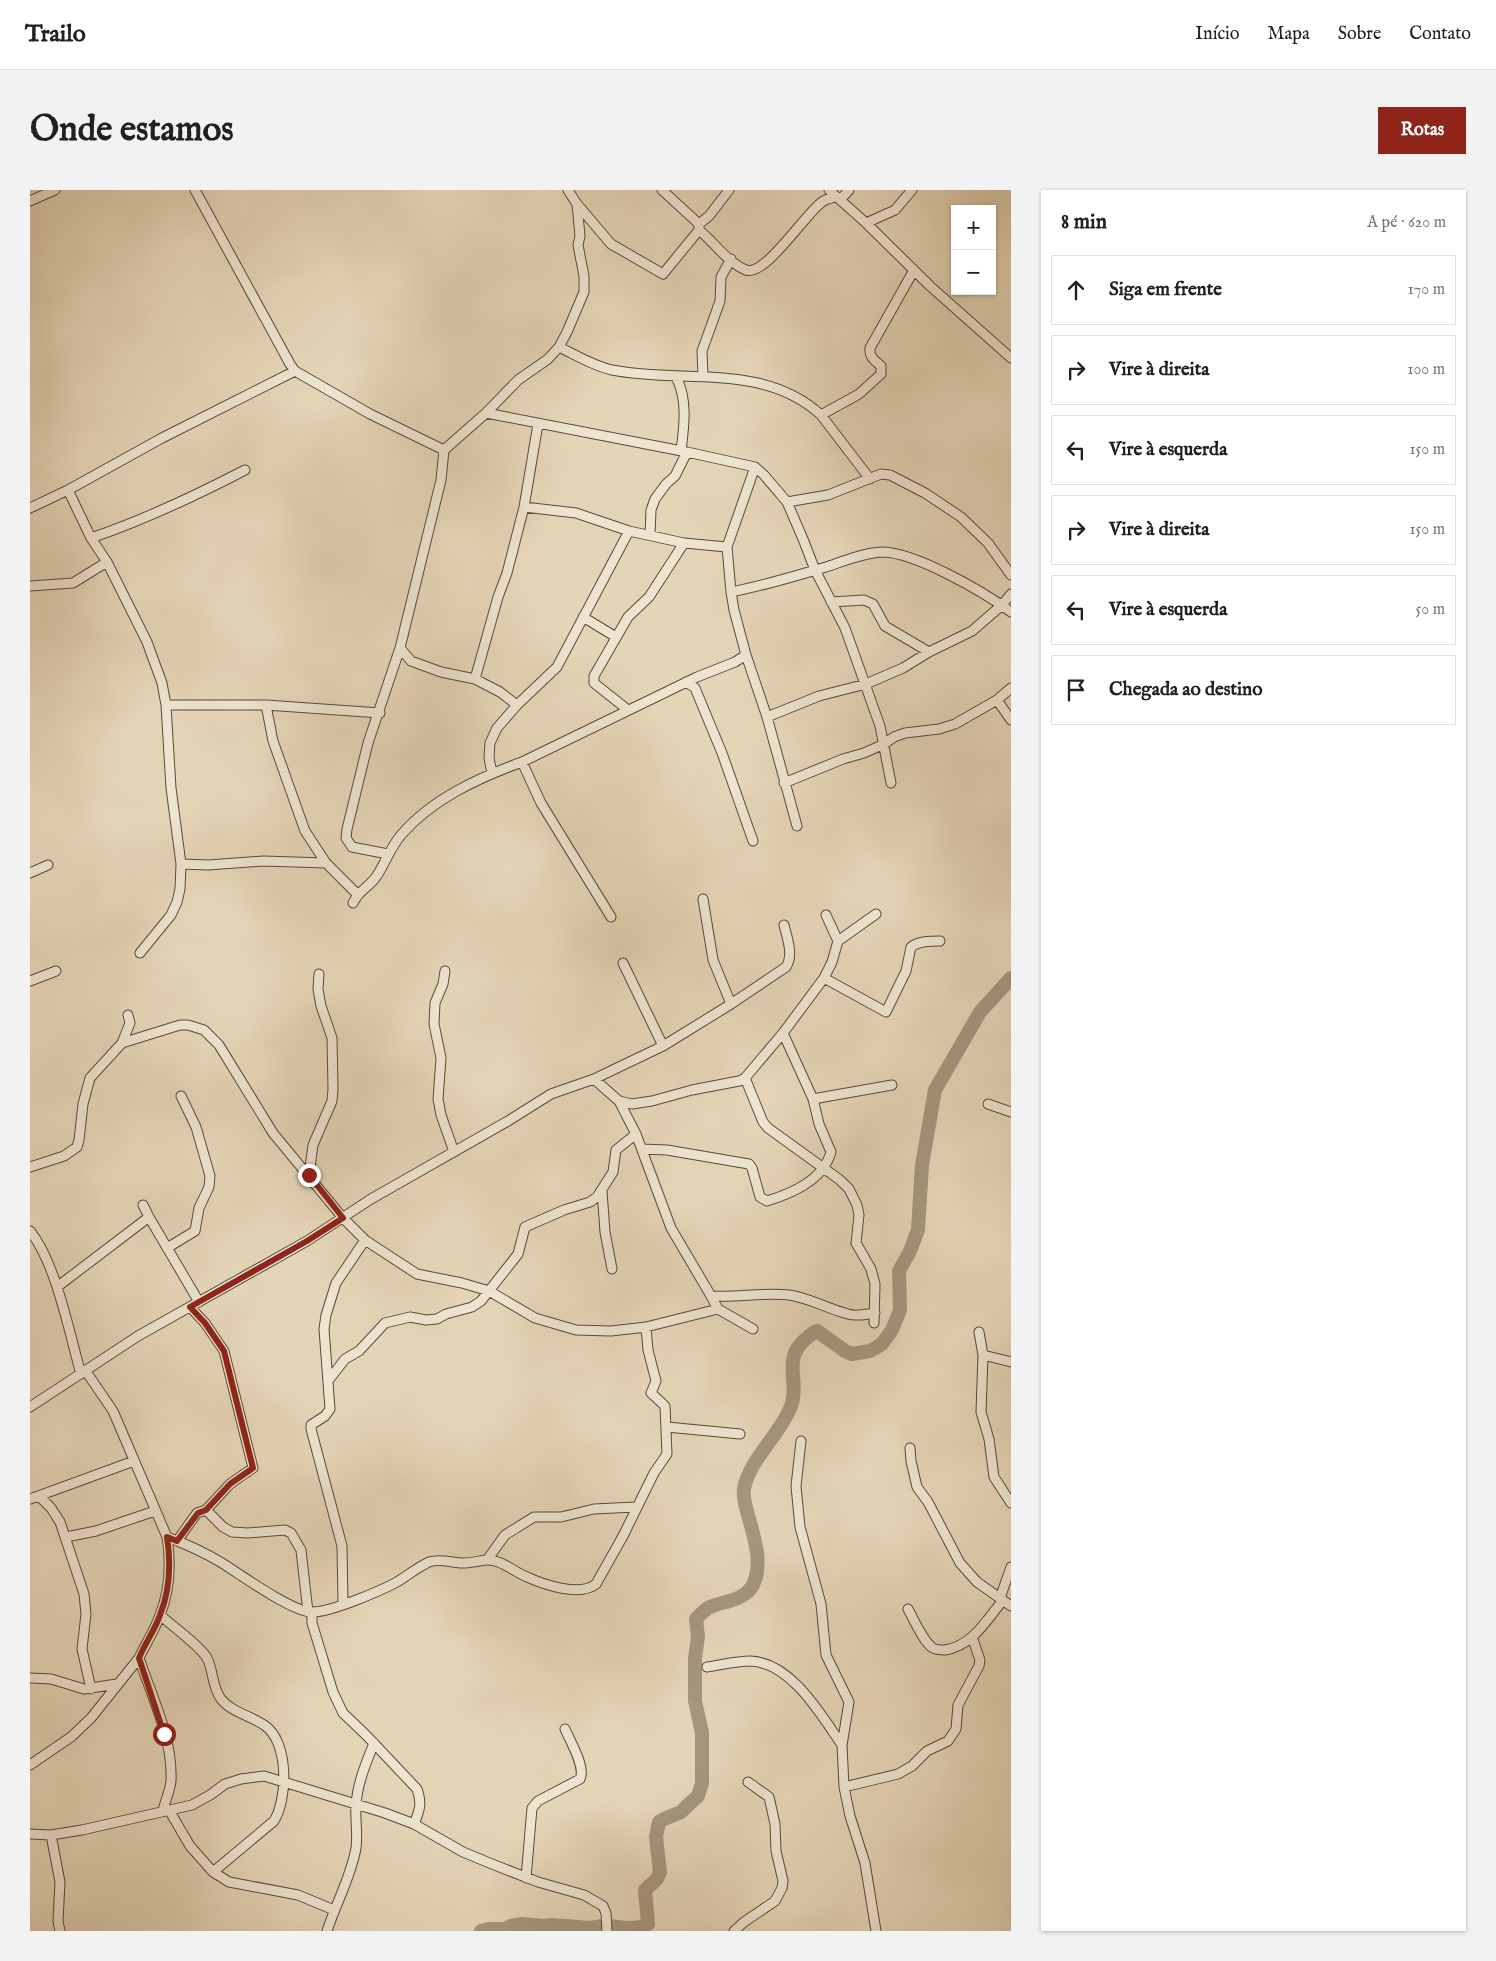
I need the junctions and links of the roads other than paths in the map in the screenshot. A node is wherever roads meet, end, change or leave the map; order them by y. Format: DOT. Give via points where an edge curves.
graph roads {
  1 [pos="55,190"];
  2 [pos="195,190"];
  3 [pos="568,190"];
  4 [pos="662,190"];
  5 [pos="730,190"];
  6 [pos="829,190"];
  7 [pos="849,190"];
  8 [pos="912,190"];
  9 [pos="838,198"];
  10 [pos="30,201"];
  11 [pos="577,204"];
  12 [pos="866,223"];
  13 [pos="699,227"];
  14 [pos="731,259"];
  15 [pos="914,270"];
  16 [pos="559,347"];
  17 [pos="1011,358"];
  18 [pos="296,370"];
  19 [pos="676,376"];
  20 [pos="703,376"];
  21 [pos="486,413"];
  22 [pos="822,415"];
  23 [pos="538,424"];
  24 [pos="444,450"];
  25 [pos="684,452"];
  26 [pos="755,467"];
  27 [pos="245,470"];
  28 [pos="870,479"];
  29 [pos="68,490"];
  30 [pos="787,502"];
  31 [pos="524,507"];
  32 [pos="30,508"];
  33 [pos="629,532"];
  34 [pos="650,535"];
  35 [pos="91,538"];
  36 [pos="684,543"];
  37 [pos="727,547"];
  38 [pos="107,562"];
  39 [pos="815,570"];
  40 [pos="1011,575"];
  41 [pos="30,586"];
  42 [pos="731,592"];
  43 [pos="1011,594"];
  44 [pos="831,602"];
  45 [pos="1002,605"];
  46 [pos="1011,612"];
  47 [pos="583,618"];
  48 [pos="616,637"];
  49 [pos="400,648"];
  50 [pos="929,652"];
  51 [pos="746,655"];
  52 [pos="697,677"];
  53 [pos="475,679"];
  54 [pos="686,682"];
  55 [pos="866,684"];
  56 [pos="695,688"];
  57 [pos="1011,688"];
  58 [pos="997,700"];
  59 [pos="166,705"];
  60 [pos="266,705"];
  61 [pos="517,705"];
  62 [pos="628,710"];
  63 [pos="380,713"];
  64 [pos="767,717"];
  65 [pos="1011,720"];
  66 [pos="884,744"];
  67 [pos="522,762"];
  68 [pos="492,773"];
  69 [pos="784,783"];
  70 [pos="891,783"];
  71 [pos="797,826"];
  72 [pos="753,841"];
  73 [pos="388,854"];
  74 [pos="326,863"];
  75 [pos="181,864"];
  76 [pos="48,865"];
  77 [pos="30,873"];
  78 [pos="357,894"];
  79 [pos="704,899"];
  80 [pos="353,903"];
  81 [pos="876,914"];
  82 [pos="826,915"];
  83 [pos="611,918"];
  84 [pos="784,925"];
  85 [pos="838,941"];
  86 [pos="940,941"];
  87 [pos="140,953"];
  88 [pos="623,963"];
  89 [pos="56,971"];
  90 [pos="445,971"];
  91 [pos="319,974"];
  92 [pos="824,978"];
  93 [pos="30,981"];
  94 [pos="731,1004"];
  95 [pos="128,1015"];
  96 [pos="783,1033"];
  97 [pos="122,1043"];
  98 [pos="663,1046"];
  99 [pos="745,1078"];
  100 [pos="594,1079"];
  101 [pos="892,1085"];
  102 [pos="181,1096"];
  103 [pos="812,1099"];
  104 [pos="619,1101"];
  105 [pos="988,1104"];
  106 [pos="1011,1112"];
  107 [pos="636,1134"];
  108 [pos="642,1149"];
  109 [pos="454,1152"];
  110 [pos="30,1167"];
  111 [pos="824,1168"];
  112 [pos="309,1175"];
  113 [pos="602,1191"];
  114 [pos="143,1205"];
  115 [pos="149,1217"];
  116 [pos="343,1218"];
  117 [pos="30,1231"];
  118 [pos="365,1240"];
  119 [pos="167,1248"];
  120 [pos="612,1269"];
  121 [pos="57,1287"];
  122 [pos="489,1291"];
  123 [pos="711,1296"];
  124 [pos="199,1302"];
  125 [pos="190,1307"];
  126 [pos="718,1310"];
  127 [pos="875,1313"];
  128 [pos="874,1323"];
  129 [pos="646,1328"];
  130 [pos="753,1329"];
  131 [pos="979,1332"];
  132 [pos="984,1355"];
  133 [pos="1011,1362"];
  134 [pos="83,1372"];
  135 [pos="328,1381"];
  136 [pos="30,1407"];
  137 [pos="667,1427"];
  138 [pos="740,1434"];
  139 [pos="801,1441"];
  140 [pos="910,1448"];
  141 [pos="134,1461"];
  142 [pos="34,1498"];
  143 [pos="1011,1503"];
  144 [pos="636,1507"];
  145 [pos="206,1510"];
  146 [pos="155,1511"];
  147 [pos="66,1537"];
  148 [pos="167,1537"];
  149 [pos="177,1541"];
  150 [pos="487,1560"];
  151 [pos="1011,1567"];
  152 [pos="1002,1599"];
  153 [pos="343,1604"];
  154 [pos="1011,1606"];
  155 [pos="908,1609"];
  156 [pos="310,1612"];
  157 [pos="160,1615"];
  158 [pos="972,1637"];
  159 [pos="139,1658"];
  160 [pos="707,1667"];
  161 [pos="30,1678"];
  162 [pos="117,1684"];
  163 [pos="91,1689"];
  164 [pos="565,1729"];
  165 [pos="374,1743"];
  166 [pos="842,1745"];
  167 [pos="30,1765"];
  168 [pos="285,1782"];
  169 [pos="748,1782"];
  170 [pos="844,1787"];
  171 [pos="356,1805"];
  172 [pos="166,1810"];
  173 [pos="414,1824"];
  174 [pos="30,1834"];
  175 [pos="51,1835"];
  176 [pos="213,1872"];
  177 [pos="526,1878"];
  178 [pos="334,1910"];
  179 [pos="607,1927"];
  180 [pos="60,1931"];
  181 [pos="327,1931"];
  182 [pos="734,1931"];
  183 [pos="876,1931"];
  1 -- 10 [label="street"];
  2 -- 18 [label="street"];
  3 -- 11 [label="street"];
  4 -- 13 [label="street"];
  5 -- 13 [label="street"];
  6 -- 9 [label="street"];
  7 -- 9 [label="street"];
  8 -- 12 [label="street" via="895,210"];
  9 -- 12 [label="street"];
  9 -- 14 [label="street" via="822,201 767,264 758,270 746,270"];
  11 -- 13 [label="street" via="611,244 660,274 665,273"];
  11 -- 16 [label="street" via="584,292"];
  12 -- 15 [label="street"];
  13 -- 14 [label="street"];
  14 -- 20 [label="street" via="721,277 720,301 702,351"];
  15 -- 17 [label="street"];
  15 -- 22 [label="street" via="870,348 871,358 880,366 880,374 859,394"];
  16 -- 19 [label="street" via="611,370"];
  16 -- 21 [label="street" via="518,380"];
  18 -- 24 [label="street" via="370,414"];
  18 -- 29 [label="street"];
  19 -- 20 [label="street"];
  19 -- 25 [label="street" via="683,396"];
  20 -- 22 [label="street" via="782,389"];
  21 -- 23 [label="street"];
  21 -- 24 [label="street"];
  22 -- 28 [label="street"];
  23 -- 25 [label="street"];
  23 -- 31 [label="street"];
  24 -- 49 [label="street" via="441,480"];
  25 -- 26 [label="street"];
  25 -- 34 [label="street" via="675,476 655,499"];
  26 -- 30 [label="street"];
  26 -- 37 [label="street"];
  27 -- 35 [label="street" via="156,513"];
  28 -- 30 [label="street" via="828,495"];
  28 -- 40 [label="street" via="881,474 890,476 925,493 961,517 988,543"];
  29 -- 32 [label="street"];
  29 -- 35 [label="street"];
  30 -- 39 [label="street"];
  31 -- 33 [label="street" via="576,513"];
  31 -- 53 [label="street"];
  33 -- 34 [label="street"];
  33 -- 47 [label="street"];
  34 -- 36 [label="street"];
  35 -- 38 [label="street"];
  36 -- 37 [label="street"];
  36 -- 48 [label="street" via="649,596 628,617"];
  37 -- 42 [label="street"];
  38 -- 41 [label="street" via="73,583"];
  38 -- 59 [label="street" via="147,642 162,683"];
  39 -- 42 [label="street"];
  39 -- 44 [label="street"];
  39 -- 45 [label="street" via="871,553 894,552 910,556 963,582"];
  42 -- 51 [label="street"];
  43 -- 45 [label="street"];
  44 -- 50 [label="street" via="869,601 885,626"];
  44 -- 55 [label="street" via="845,628"];
  45 -- 46 [label="street"];
  45 -- 50 [label="street" via="972,631"];
  47 -- 48 [label="street"];
  47 -- 61 [label="street" via="554,671"];
  48 -- 62 [label="street" via="593,680"];
  49 -- 53 [label="street" via="418,665"];
  49 -- 63 [label="street"];
  50 -- 55 [label="street"];
  51 -- 52 [label="street"];
  51 -- 64 [label="street"];
  52 -- 54 [label="street"];
  52 -- 56 [label="street"];
  53 -- 61 [label="street"];
  54 -- 56 [label="street"];
  54 -- 62 [label="street"];
  55 -- 64 [label="street" via="819,696"];
  55 -- 66 [label="street"];
  56 -- 72 [label="street"];
  57 -- 58 [label="street"];
  58 -- 65 [label="street"];
  58 -- 66 [label="street" via="955,724 905,733"];
  59 -- 60 [label="street"];
  59 -- 75 [label="street" via="171,788"];
  60 -- 63 [label="street"];
  60 -- 74 [label="street" via="273,741 304,831"];
  61 -- 68 [label="street" via="497,728 490,743"];
  62 -- 67 [label="street"];
  63 -- 73 [label="street" via="354,794 346,838 352,847"];
  64 -- 69 [label="street"];
  66 -- 69 [label="street"];
  66 -- 70 [label="street"];
  67 -- 68 [label="street"];
  67 -- 83 [label="street" via="541,803"];
  68 -- 73 [label="street" via="430,807 401,835"];
  69 -- 71 [label="street"];
  73 -- 78 [label="street" via="374,880"];
  74 -- 75 [label="street"];
  74 -- 78 [label="street"];
  75 -- 87 [label="street" via="177,902 171,915"];
  76 -- 77 [label="street"];
  78 -- 80 [label="street"];
  79 -- 94 [label="street" via="713,960"];
  81 -- 85 [label="street"];
  82 -- 85 [label="street"];
  84 -- 94 [label="street" via="790,962"];
  85 -- 92 [label="street"];
  86 -- 92 [label="street" via="930,940 911,947 906,971 886,1012"];
  88 -- 98 [label="street"];
  89 -- 93 [label="street"];
  90 -- 109 [label="street" via="435,1003 434,1024 440,1058 438,1099"];
  91 -- 112 [label="street" via="321,1006 332,1038 333,1089 332,1102 313,1145"];
  92 -- 96 [label="street"];
  94 -- 98 [label="street"];
  95 -- 97 [label="street" via="130,1023"];
  96 -- 99 [label="street"];
  96 -- 103 [label="street"];
  97 -- 110 [label="street" via="90,1078 77,1147 64,1156"];
  97 -- 112 [label="street" via="180,1024 204,1030 219,1046 273,1133"];
  98 -- 100 [label="street"];
  99 -- 104 [label="street" via="652,1101 632,1104"];
  99 -- 111 [label="street" via="768,1128"];
  100 -- 104 [label="street"];
  100 -- 109 [label="street" via="552,1094"];
  101 -- 103 [label="street"];
  102 -- 119 [label="street" via="196,1127 210,1182 199,1208 195,1231"];
  103 -- 111 [label="street" via="830,1149"];
  104 -- 107 [label="street"];
  105 -- 106 [label="street"];
  107 -- 108 [label="street"];
  107 -- 113 [label="street" via="616,1150 613,1172"];
  108 -- 111 [label="street" via="668,1150 749,1164 760,1197 768,1201 798,1190"];
  108 -- 123 [label="street" via="671,1228"];
  109 -- 116 [label="street"];
  111 -- 127 [label="street" via="849,1188 857,1205 856,1243 871,1269 875,1284"];
  112 -- 116 [label="street"];
  113 -- 120 [label="street"];
  113 -- 122 [label="street" via="590,1202 525,1226 518,1254"];
  114 -- 115 [label="street"];
  115 -- 119 [label="street"];
  115 -- 121 [label="street"];
  116 -- 118 [label="street"];
  116 -- 124 [label="street"];
  117 -- 121 [label="street" via="42,1249"];
  118 -- 122 [label="street" via="417,1274"];
  118 -- 135 [label="street" via="341,1273 326,1315"];
  119 -- 124 [label="street"];
  121 -- 134 [label="street"];
  122 -- 129 [label="street" via="535,1318 576,1330"];
  122 -- 135 [label="street" via="472,1307 436,1319 410,1317 385,1323 365,1345 345,1359"];
  123 -- 126 [label="street"];
  123 -- 127 [label="street" via="792,1295 849,1315"];
  124 -- 125 [label="street"];
  125 -- 134 [label="street"];
  125 -- 145 [label="street" via="224,1351 253,1466 252,1470 230,1484"];
  126 -- 129 [label="street"];
  126 -- 130 [label="street"];
  127 -- 128 [label="street"];
  129 -- 137 [label="street" via="656,1381 651,1393 665,1406"];
  131 -- 132 [label="street"];
  132 -- 133 [label="street"];
  132 -- 143 [label="street" via="981,1412 989,1439 994,1477"];
  134 -- 136 [label="street"];
  134 -- 141 [label="street" via="113,1411"];
  135 -- 153 [label="street" via="329,1413 311,1425 311,1429 342,1546"];
  137 -- 138 [label="street"];
  137 -- 144 [label="street" via="667,1454"];
  139 -- 166 [label="street" via="796,1486 800,1527 821,1604 826,1655 849,1702"];
  140 -- 152 [label="street" via="913,1476 960,1563 977,1582"];
  141 -- 142 [label="street"];
  141 -- 146 [label="street"];
  142 -- 147 [label="street" via="51,1508"];
  144 -- 150 [label="street" via="594,1509 562,1517 534,1517 504,1535"];
  144 -- 150 [label="street" via="593,1587 564,1589"];
  145 -- 149 [label="street" via="198,1513"];
  145 -- 156 [label="street" via="232,1532 284,1530 291,1533 300,1550"];
  146 -- 147 [label="street" via="96,1531"];
  146 -- 148 [label="street"];
  147 -- 163 [label="street" via="84,1594 86,1614 82,1649"];
  148 -- 149 [label="street"];
  148 -- 157 [label="street" via="169,1582"];
  149 -- 156 [label="street" via="207,1555 292,1606"];
  150 -- 153 [label="street" via="465,1563 434,1561 395,1583"];
  151 -- 152 [label="street"];
  152 -- 154 [label="street"];
  152 -- 158 [label="street"];
  153 -- 156 [label="street"];
  155 -- 158 [label="street" via="933,1648 952,1649"];
  156 -- 165 [label="street" via="343,1713"];
  157 -- 159 [label="street"];
  157 -- 168 [label="street" via="204,1654 223,1701 273,1733"];
  158 -- 170 [label="street" via="979,1666 958,1705 956,1729 952,1736 927,1751 906,1771"];
  159 -- 162 [label="street"];
  159 -- 172 [label="street" via="171,1761"];
  160 -- 166 [label="street" via="750,1661 767,1664 810,1698"];
  161 -- 163 [label="street" via="45,1678 77,1689"];
  162 -- 163 [label="street"];
  162 -- 167 [label="street" via="92,1718"];
  164 -- 177 [label="street" via="582,1767 582,1775 538,1801 532,1808"];
  165 -- 171 [label="street" via="364,1767"];
  165 -- 173 [label="street" via="417,1789 421,1808"];
  166 -- 170 [label="street"];
  168 -- 171 [label="street"];
  168 -- 172 [label="street" via="264,1776 241,1779 225,1784 192,1805"];
  168 -- 176 [label="street" via="274,1820"];
  169 -- 182 [label="street" via="769,1797 783,1881 775,1901"];
  170 -- 183 [label="street" via="866,1863"];
  171 -- 173 [label="street"];
  171 -- 178 [label="street" via="356,1846 346,1884"];
  172 -- 175 [label="street"];
  172 -- 176 [label="street" via="190,1846"];
  173 -- 177 [label="street" via="463,1852"];
  174 -- 175 [label="street"];
  175 -- 180 [label="street" via="60,1882"];
  176 -- 178 [label="street" via="229,1882 298,1895"];
  177 -- 179 [label="street" via="594,1899 603,1906"];
  178 -- 181 [label="street"];
}
